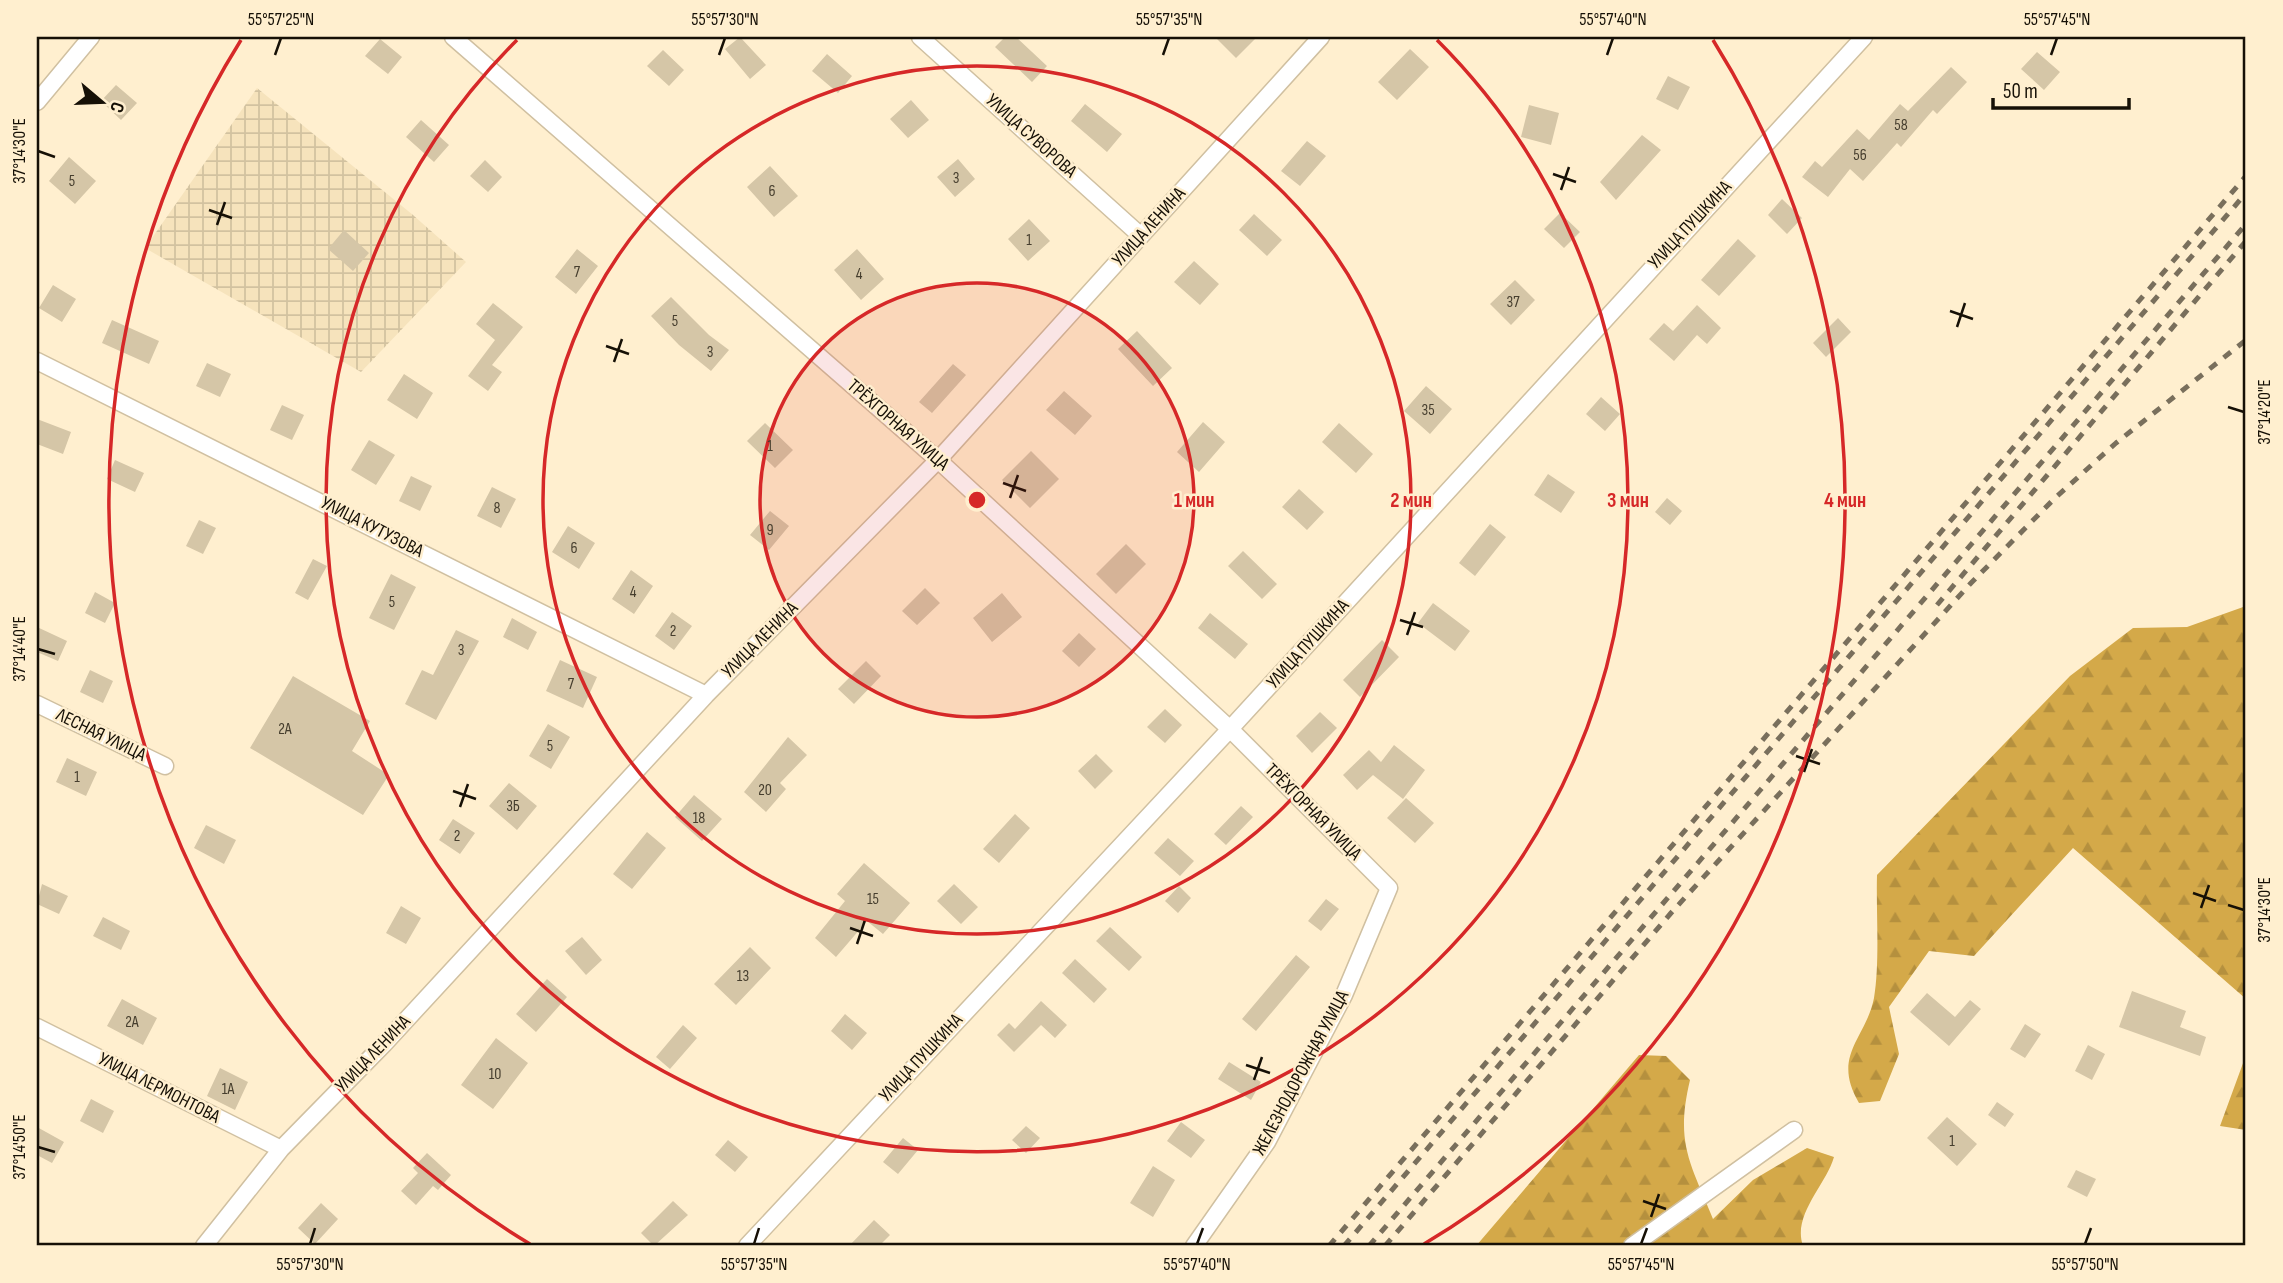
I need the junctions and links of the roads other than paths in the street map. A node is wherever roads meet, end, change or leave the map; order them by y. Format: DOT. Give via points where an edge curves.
graph roads {
  1 [pos="91,37"];
  2 [pos="453,37"];
  3 [pos="920,37"];
  4 [pos="1321,37"];
  5 [pos="1864,37"];
  6 [pos="37,102"];
  7 [pos="1141,236"];
  8 [pos="37,361"];
  9 [pos="938,460"];
  10 [pos="706,695"];
  11 [pos="37,704"];
  12 [pos="1230,729"];
  13 [pos="165,766"];
  14 [pos="1389,888"];
  15 [pos="37,1027"];
  16 [pos="1794,1130"];
  17 [pos="281,1149"];
  18 [pos="204,1246"];
  19 [pos="747,1246"];
  20 [pos="1194,1246"];
  21 [pos="1632,1246"];
  1 -- 6 [label="street"];
  2 -- 9 [label="street, ТРЁХГОРНАЯ УЛИЦА"];
  3 -- 7 [label="street, УЛИЦА СУВОРОВА"];
  4 -- 7 [label="street, УЛИЦА ЛЕНИНА"];
  5 -- 12 [label="street, УЛИЦА ПУШКИНА"];
  7 -- 9 [label="street, УЛИЦА ЛЕНИНА"];
  8 -- 10 [label="street, УЛИЦА КУТУЗОВА"];
  9 -- 10 [label="street, УЛИЦА ЛЕНИНА"];
  9 -- 12 [label="street, ТРЁХГОРНАЯ УЛИЦА"];
  10 -- 17 [label="street, УЛИЦА ЛЕНИНА"];
  11 -- 13 [label="street, ЛЕСНАЯ УЛИЦА"];
  12 -- 14 [label="street, ТРЁХГОРНАЯ УЛИЦА"];
  12 -- 19 [label="street, УЛИЦА ПУШКИНА"];
  14 -- 20 [label="street, ЖЕЛЕЗНОДОРОЖНАЯ УЛИЦА" via="1344,995 1267,1142"];
  15 -- 17 [label="street, УЛИЦА ЛЕРМОНТОВА"];
  16 -- 21 [label="street"];
  17 -- 18 [label="street, УЛИЦА ЛЕНИНА"];
}
